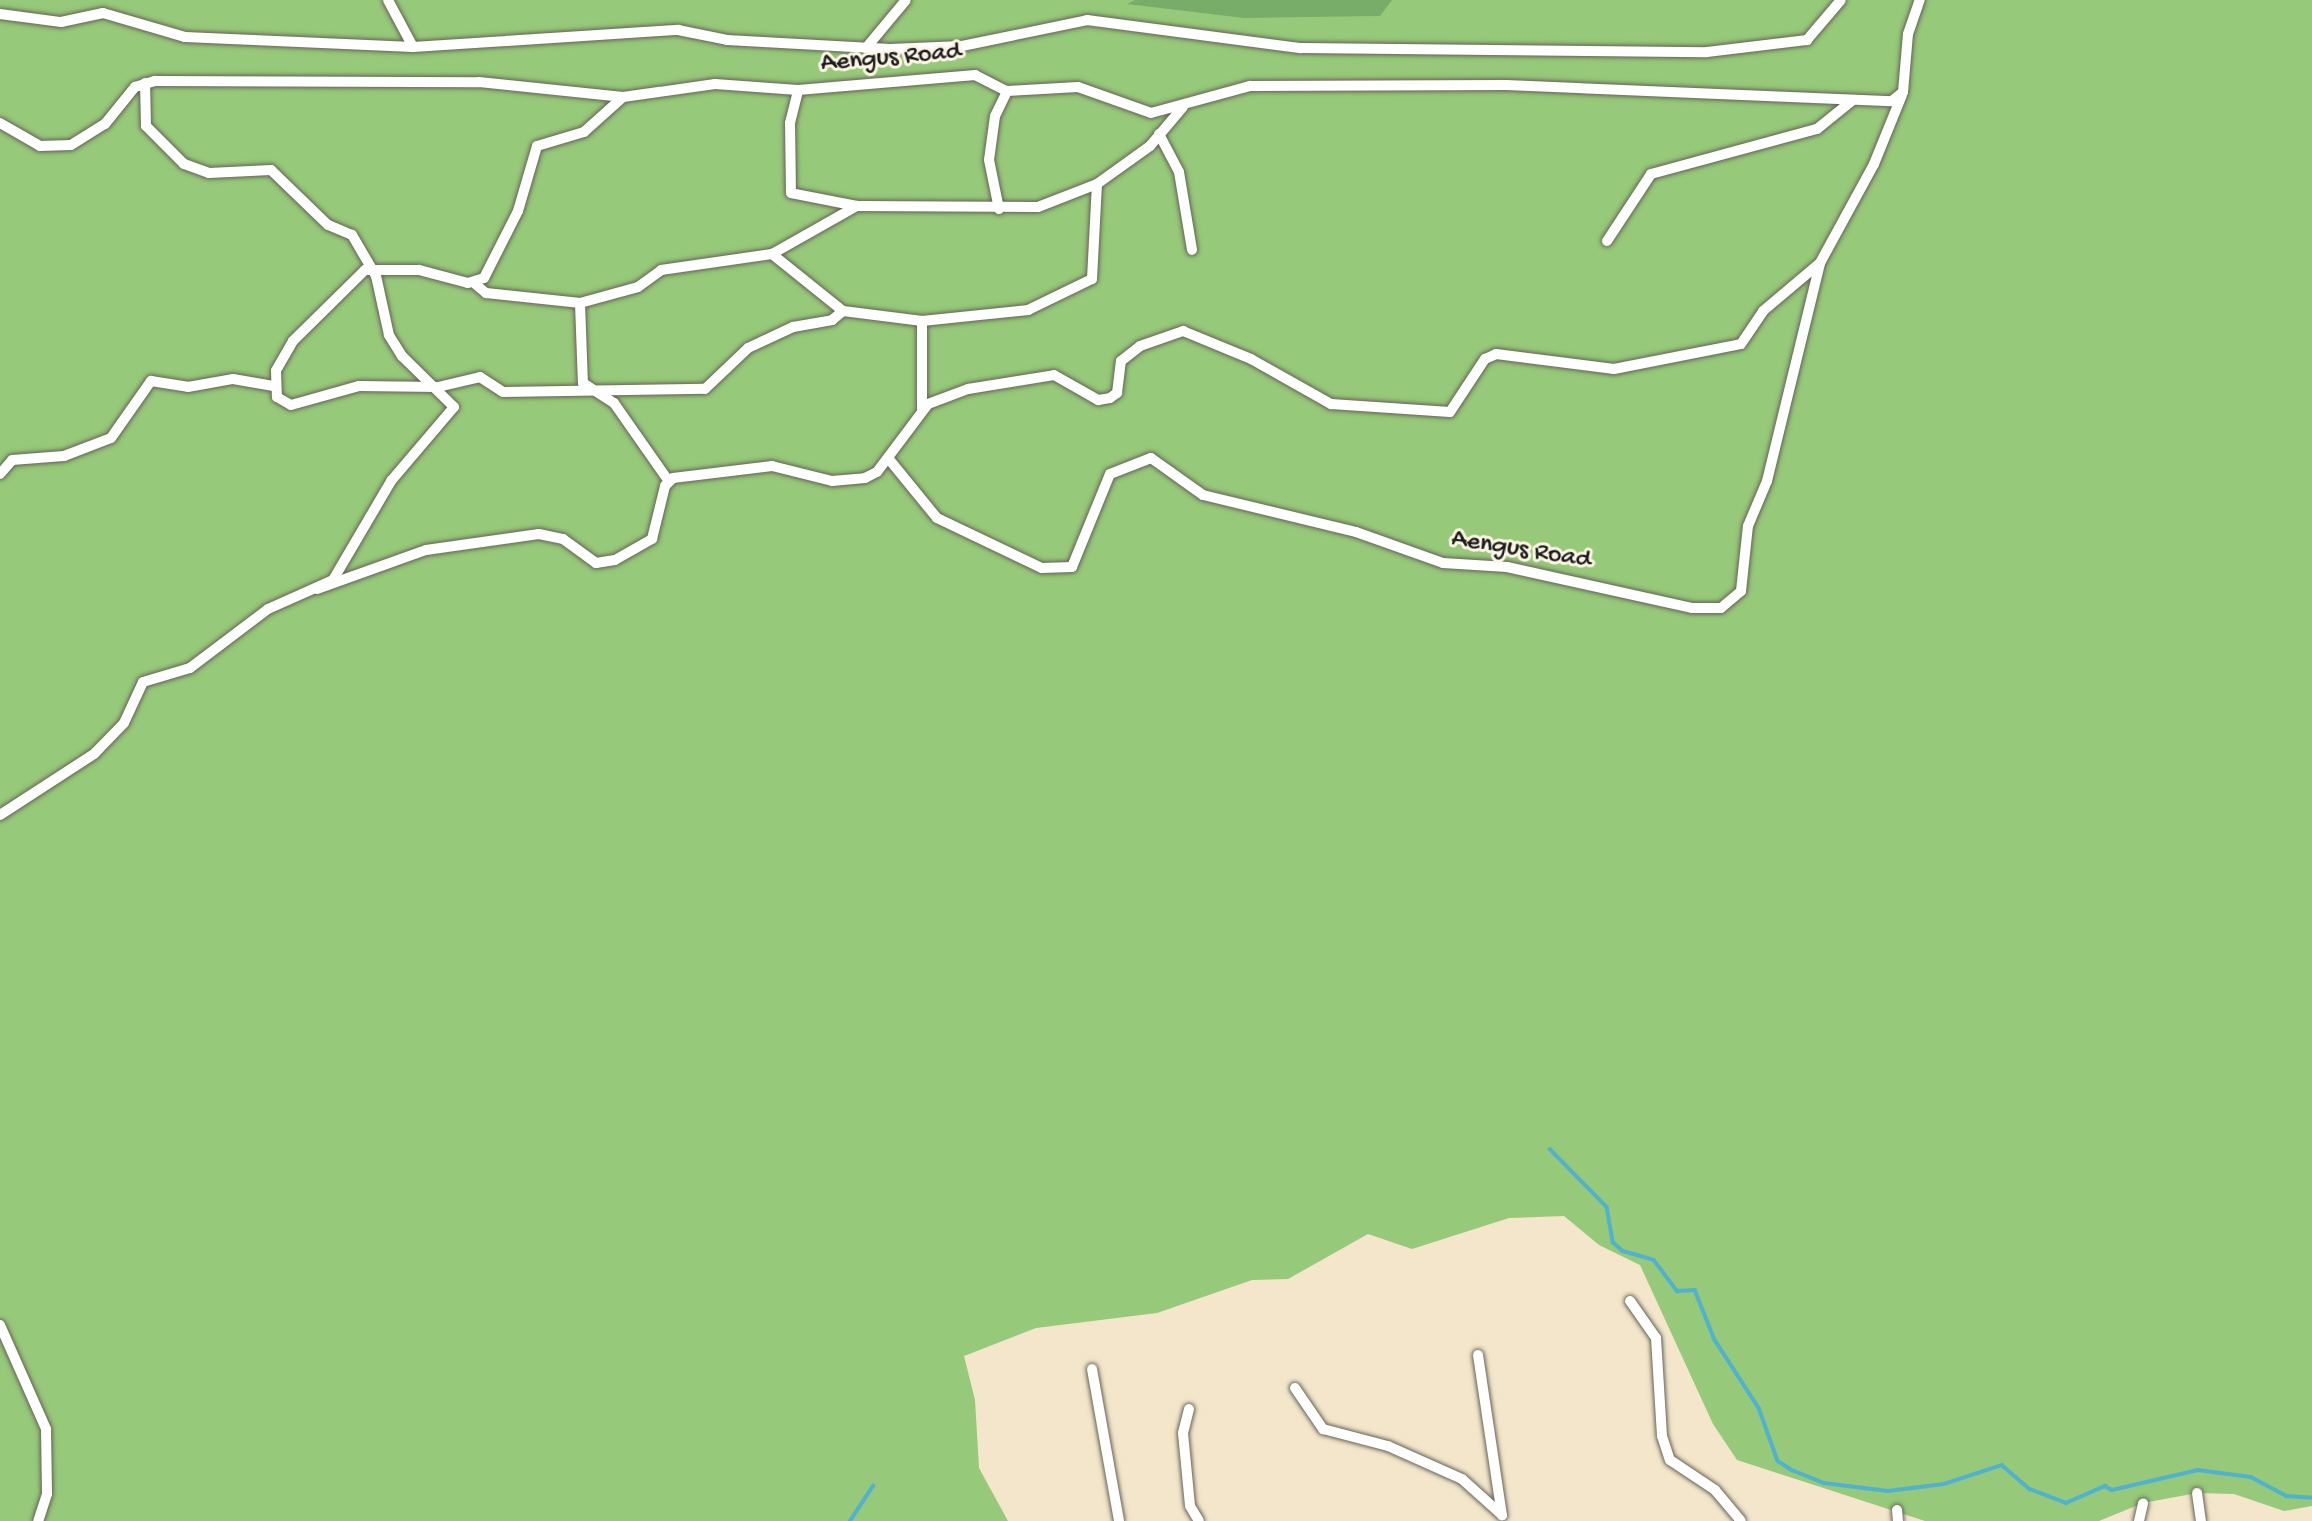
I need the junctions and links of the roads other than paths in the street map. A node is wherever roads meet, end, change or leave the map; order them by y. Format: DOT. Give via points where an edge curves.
graph roads {
  1 [pos="388,0"];
  2 [pos="906,0"];
  3 [pos="1841,0"];
  4 [pos="1920,0"];
  5 [pos="0,15"];
  6 [pos="413,47"];
  7 [pos="866,48"];
  8 [pos="145,83"];
  9 [pos="798,89"];
  10 [pos="1007,91"];
  11 [pos="1903,92"];
  12 [pos="622,97"];
  13 [pos="1853,100"];
  14 [pos="1183,107"];
  15 [pos="0,123"];
  16 [pos="1159,134"];
  17 [pos="1097,184"];
  18 [pos="857,206"];
  19 [pos="999,209"];
  20 [pos="1607,241"];
  21 [pos="1192,250"];
  22 [pos="772,254"];
  23 [pos="1820,263"];
  24 [pos="372,269"];
  25 [pos="474,283"];
  26 [pos="580,303"];
  27 [pos="843,311"];
  28 [pos="922,321"];
  29 [pos="273,386"];
  30 [pos="438,387"];
  31 [pos="597,393"];
  32 [pos="922,409"];
  33 [pos="888,458"];
  34 [pos="0,474"];
  35 [pos="668,480"];
  36 [pos="317,589"];
  37 [pos="0,815"];
  38 [pos="1630,1301"];
  39 [pos="0,1325"];
  40 [pos="1478,1355"];
  41 [pos="1091,1369"];
  42 [pos="1295,1388"];
  43 [pos="1189,1409"];
  44 [pos="2197,1493"];
  45 [pos="2143,1503"];
  46 [pos="1503,1518"];
  47 [pos="38,1521"];
  48 [pos="1119,1521"];
  49 [pos="1199,1521"];
  50 [pos="1741,1521"];
  51 [pos="2139,1521"];
  52 [pos="2201,1521"];
  1 -- 6 [label="street"];
  2 -- 7 [label="street"];
  3 -- 7 [label="street" via="1807,40 1707,52 1301,48 1087,20 962,46"];
  4 -- 11 [label="street, Aengus Road" via="1908,34"];
  5 -- 6 [label="street" via="61,23 103,13 197,38"];
  6 -- 7 [label="street" via="678,30 727,40"];
  8 -- 12 [label="street, Aengus Road" via="479,82"];
  8 -- 15 [label="street" via="105,124 71,145 40,146"];
  8 -- 24 [label="street" via="146,126 184,164 199,172 280,176 328,225 352,235"];
  9 -- 10 [label="street, Aengus Road" via="975,75"];
  9 -- 12 [label="street, Aengus Road" via="715,84"];
  9 -- 18 [label="street" via="790,123 791,193"];
  10 -- 14 [label="street" via="1061,85 1151,113"];
  10 -- 19 [label="street" via="995,116 989,160"];
  11 -- 13 [label="street" via="1892,101"];
  11 -- 23 [label="street, Aengus Road" via="1874,164"];
  12 -- 25 [label="street" via="584,132 537,146 518,211 491,267"];
  13 -- 14 [label="street" via="1400,84 1250,86"];
  13 -- 20 [label="street" via="1817,129 1651,174"];
  14 -- 16 [label="street"];
  16 -- 17 [label="street"];
  16 -- 21 [label="street" via="1179,172"];
  17 -- 19 [label="street" via="1038,207"];
  17 -- 28 [label="street" via="1099,248 1090,281 1028,310"];
  18 -- 19 [label="street"];
  18 -- 22 [label="street"];
  22 -- 26 [label="street" via="661,270 638,287"];
  22 -- 27 [label="street"];
  23 -- 32 [label="street" via="1763,311 1741,344 1614,369 1496,354 1485,359 1450,412 1331,404 1251,359 1183,331 1140,346 1121,361 1117,393 1110,398 1042,376 968,389"];
  23 -- 33 [label="street, Aengus Road" via="1766,481 1748,526 1741,591 1721,608 1692,608 1507,567 1443,563 1356,532 1203,495 1151,457 1111,474 1072,567 1042,568 937,518"];
  24 -- 25 [label="street" via="419,270"];
  24 -- 29 [label="street" via="293,341"];
  24 -- 30 [label="street" via="389,335 417,374"];
  25 -- 26 [label="street" via="486,293"];
  26 -- 31 [label="street" via="581,376"];
  27 -- 28 [label="street"];
  27 -- 31 [label="street" via="832,320 793,327 748,348 705,389"];
  28 -- 32 [label="street"];
  29 -- 30 [label="street" via="290,405 359,386"];
  29 -- 34 [label="street" via="233,379 188,387 151,381 111,438 64,456 12,460"];
  30 -- 31 [label="street" via="480,377 503,392"];
  30 -- 36 [label="street" via="453,402 452,412 391,481 339,573"];
  31 -- 35 [label="street" via="614,402"];
  32 -- 33 [label="street"];
  33 -- 35 [label="street" via="877,472 854,480 772,466"];
  35 -- 36 [label="street" via="652,539 615,560 596,563 563,538 539,534 426,550"];
  36 -- 37 [label="street" via="268,609 190,668 142,682 124,723 104,745"];
  38 -- 50 [label="street" via="1656,1338 1662,1436 1670,1460 1714,1490"];
  39 -- 47 [label="street" via="46,1429 47,1494"];
  40 -- 46 [label="street"];
  41 -- 48 [label="street"];
  42 -- 46 [label="street" via="1323,1429 1388,1446 1462,1479"];
  43 -- 49 [label="street" via="1183,1433 1190,1506"];
  44 -- 52 [label="street"];
  45 -- 51 [label="street"];
}
